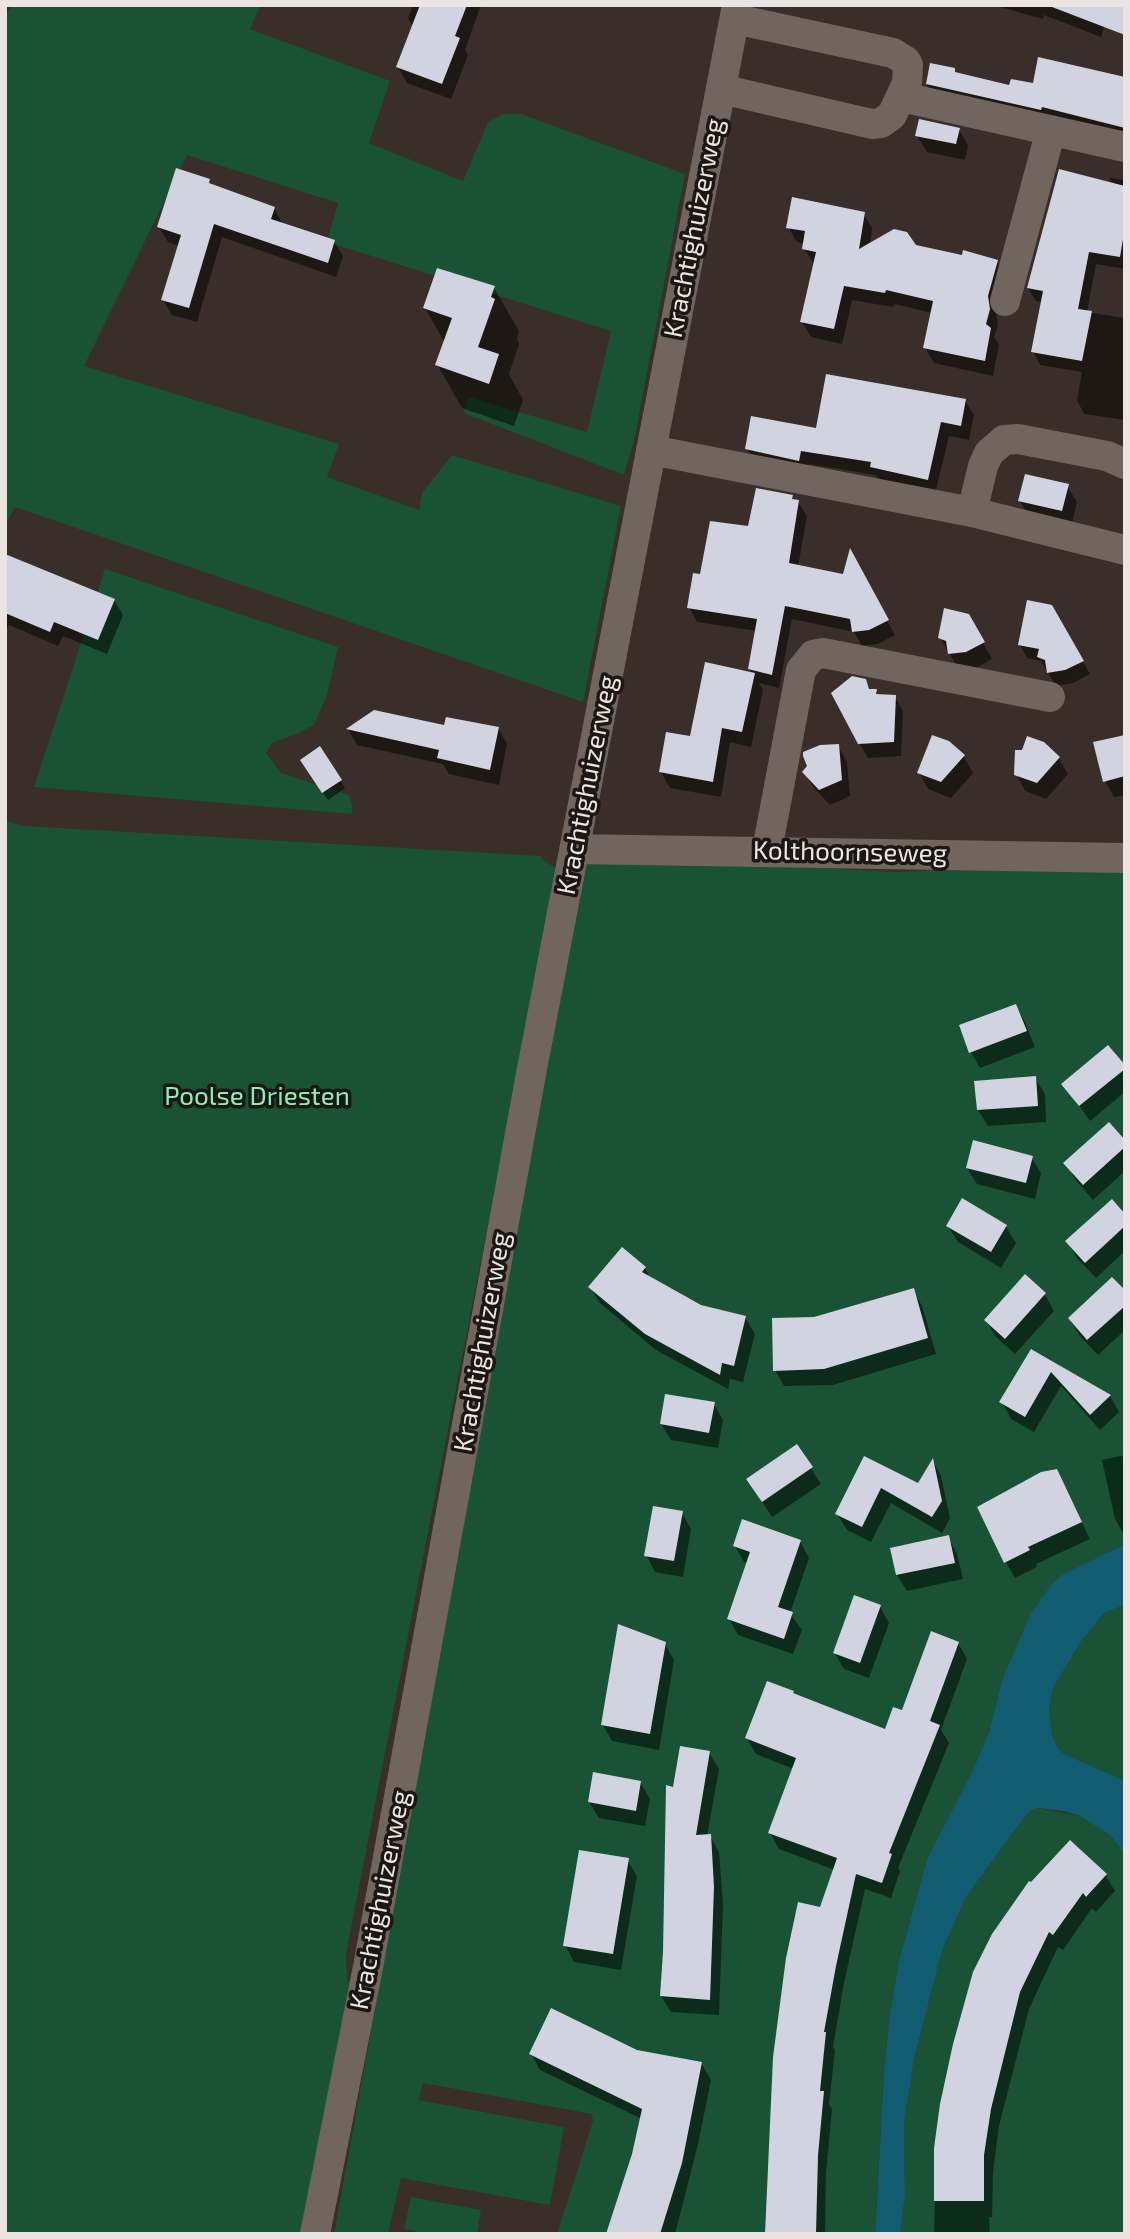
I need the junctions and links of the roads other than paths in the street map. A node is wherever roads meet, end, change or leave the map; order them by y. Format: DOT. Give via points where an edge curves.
graph roads {
  1 [pos="736,12"];
  2 [pos="721,89"];
  3 [pos="902,97"];
  4 [pos="1051,130"];
  5 [pos="1125,147"];
  6 [pos="1005,301"];
  7 [pos="651,450"];
  8 [pos="1125,464"];
  9 [pos="972,512"];
  10 [pos="1125,550"];
  11 [pos="1050,697"];
  12 [pos="575,849"];
  13 [pos="767,850"];
  14 [pos="1125,858"];
  15 [pos="315,2234"];
  1 -- 2 [label="street, Krachtighuizerweg"];
  1 -- 3 [label="street, Krachtighuizerweg" via="901,56 908,65"];
  2 -- 3 [label="street, Krachtighuizerweg" via="872,124 892,115"];
  2 -- 7 [label="street, Krachtighuizerweg"];
  3 -- 4 [label="street"];
  4 -- 5 [label="street"];
  4 -- 6 [label="street"];
  7 -- 9 [label="street"];
  7 -- 12 [label="street, Krachtighuizerweg"];
  8 -- 9 [label="street" via="1107,456 1004,440 989,453 983,466"];
  9 -- 10 [label="street"];
  11 -- 13 [label="street" via="822,653 813,655 802,670"];
  12 -- 13 [label="street, Kolthoornseweg"];
  12 -- 15 [label="street, Krachtighuizerweg"];
  13 -- 14 [label="street, Kolthoornseweg"];
}
